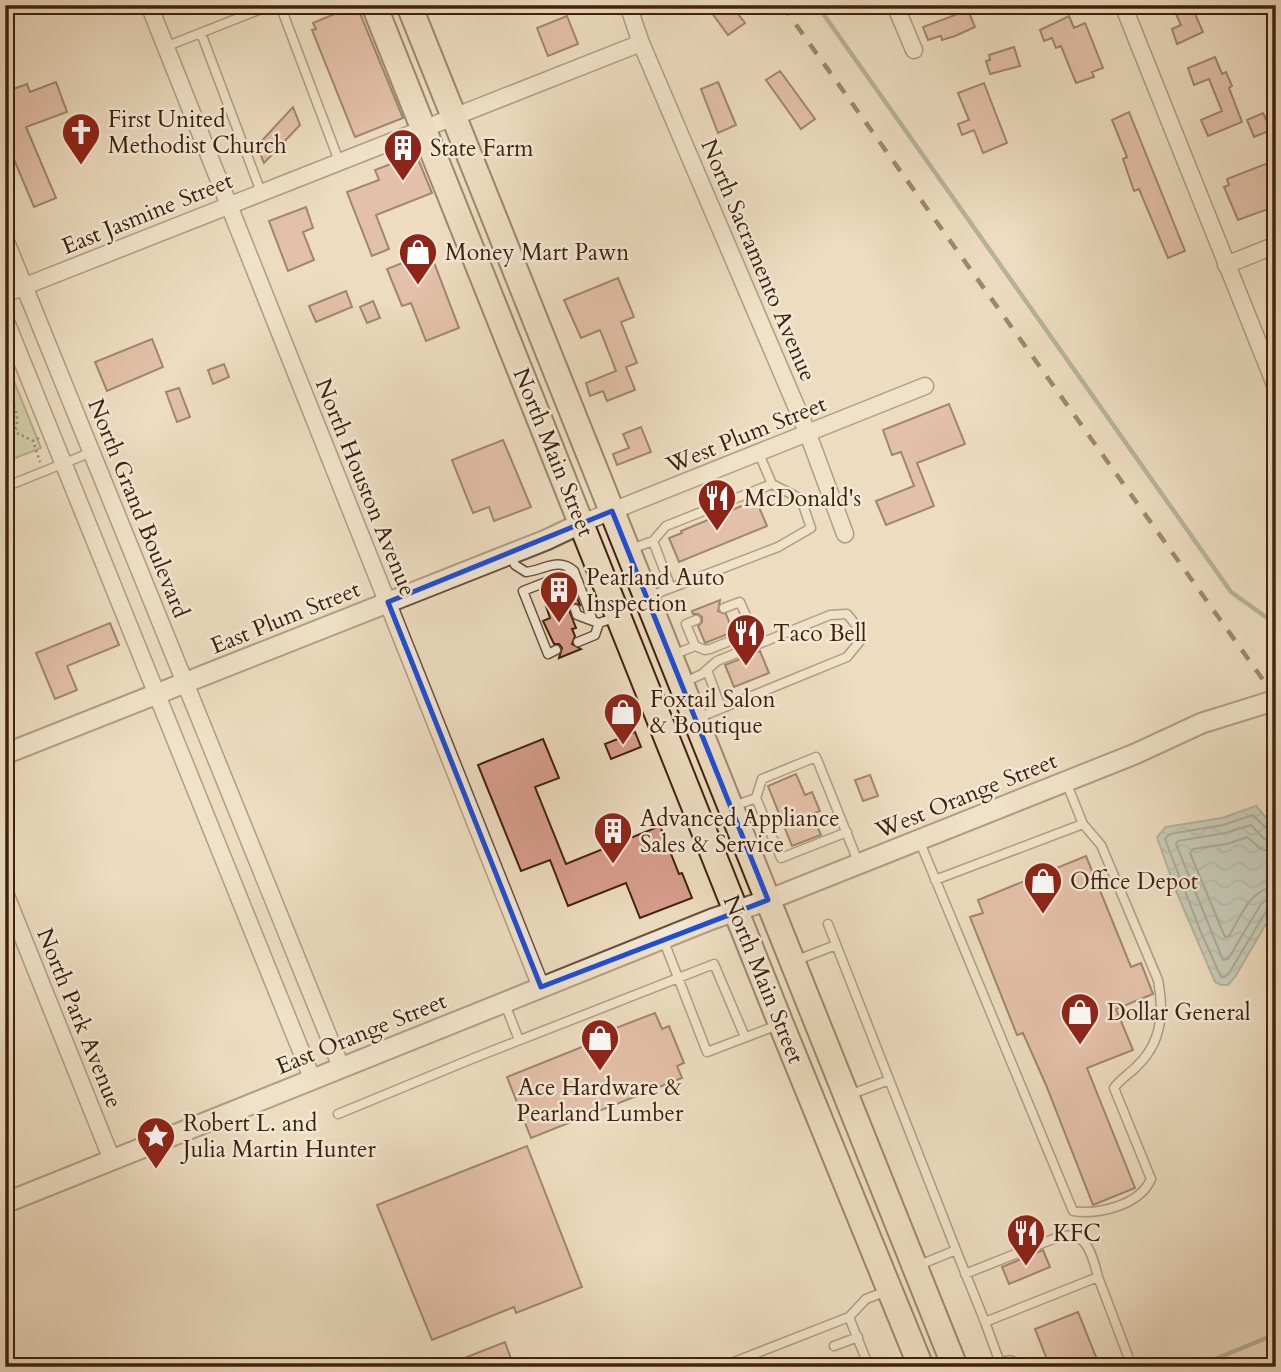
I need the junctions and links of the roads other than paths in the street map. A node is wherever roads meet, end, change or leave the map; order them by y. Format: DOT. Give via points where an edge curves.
graph roads {
  1 [pos="149,5"];
  2 [pos="271,5"];
  3 [pos="279,5"];
  4 [pos="374,5"];
  5 [pos="409,5"];
  6 [pos="628,5"];
  7 [pos="895,5"];
  8 [pos="1123,5"];
  9 [pos="201,33"];
  10 [pos="641,43"];
  11 [pos="165,47"];
  12 [pos="914,50"];
  13 [pos="453,116"];
  14 [pos="424,128"];
  15 [pos="339,161"];
  16 [pos="261,192"];
  17 [pos="228,205"];
  18 [pos="5,239"];
  19 [pos="1276,245"];
  20 [pos="1226,265"];
  21 [pos="24,286"];
  22 [pos="5,294"];
  23 [pos="5,319"];
  24 [pos="925,386"];
  25 [pos="1276,387"];
  26 [pos="808,434"];
  27 [pos="92,452"];
  28 [pos="759,454"];
  29 [pos="63,463"];
  30 [pos="772,484"];
  31 [pos="5,487"];
  32 [pos="612,511"];
  33 [pos="582,523"];
  34 [pos="845,534"];
  35 [pos="653,541"];
  36 [pos="628,550"];
  37 [pos="510,554"];
  38 [pos="574,570"];
  39 [pos="604,579"];
  40 [pos="579,585"];
  41 [pos="671,588"];
  42 [pos="570,597"];
  43 [pos="647,597"];
  44 [pos="388,602"];
  45 [pos="724,608"];
  46 [pos="575,609"];
  47 [pos="604,620"];
  48 [pos="696,620"];
  49 [pos="578,642"];
  50 [pos="695,646"];
  51 [pos="556,650"];
  52 [pos="670,656"];
  53 [pos="707,670"];
  54 [pos="186,684"];
  55 [pos="681,684"];
  56 [pos="157,694"];
  57 [pos="1276,700"];
  58 [pos="721,708"];
  59 [pos="1276,712"];
  60 [pos="696,719"];
  61 [pos="5,754"];
  62 [pos="1135,754"];
  63 [pos="1065,780"];
  64 [pos="755,798"];
  65 [pos="731,808"];
  66 [pos="1083,824"];
  67 [pos="847,832"];
  68 [pos="919,840"];
  69 [pos="775,842"];
  70 [pos="749,853"];
  71 [pos="859,864"];
  72 [pos="935,880"];
  73 [pos="5,893"];
  74 [pos="768,900"];
  75 [pos="737,912"];
  76 [pos="828,924"];
  77 [pos="663,939"];
  78 [pos="836,945"];
  79 [pos="793,962"];
  80 [pos="678,978"];
  81 [pos="541,987"];
  82 [pos="504,1002"];
  83 [pos="781,1024"];
  84 [pos="745,1037"];
  85 [pos="520,1040"];
  86 [pos="341,1067"];
  87 [pos="312,1078"];
  88 [pos="889,1080"];
  89 [pos="846,1096"];
  90 [pos="338,1114"];
  91 [pos="111,1160"];
  92 [pos="847,1186"];
  93 [pos="5,1203"];
  94 [pos="956,1250"];
  95 [pos="915,1266"];
  96 [pos="965,1274"];
  97 [pos="1098,1277"];
  98 [pos="888,1285"];
  99 [pos="849,1317"];
  100 [pos="985,1322"];
  101 [pos="858,1337"];
  102 [pos="834,1346"];
  103 [pos="953,1361"];
  104 [pos="1000,1363"];
  105 [pos="721,1367"];
  106 [pos="869,1367"];
  107 [pos="920,1367"];
  108 [pos="991,1367"];
  109 [pos="1019,1367"];
  110 [pos="1125,1367"];
  1 -- 11 [label="street, North Houston Avenue"];
  2 -- 9 [label="lane"];
  3 -- 15 [label="lane"];
  4 -- 14 [label="main road, North Main Street"];
  5 -- 13 [label="main road, North Main Street"];
  6 -- 10 [label="street, North Sacramento Avenue"];
  7 -- 12 [label="street"];
  8 -- 20 [label="street"];
  9 -- 11 [label="lane"];
  9 -- 16 [label="lane"];
  10 -- 13 [label="street, East Jasmine Street"];
  10 -- 26 [label="street, North Sacramento Avenue"];
  11 -- 17 [label="street, North Houston Avenue"];
  13 -- 14 [label="street, East Jasmine Street"];
  13 -- 32 [label="main road, North Main Street"];
  14 -- 15 [label="street, East Jasmine Street"];
  14 -- 33 [label="main road, North Main Street"];
  15 -- 16 [label="street, East Jasmine Street"];
  16 -- 17 [label="street, East Jasmine Street"];
  17 -- 21 [label="street, East Jasmine Street"];
  17 -- 44 [label="street, North Houston Avenue"];
  18 -- 21 [label="street, North Grand Boulevard"];
  19 -- 20 [label="street"];
  20 -- 25 [label="street"];
  21 -- 22 [label="street, East Jasmine Street"];
  21 -- 27 [label="street, North Grand Boulevard"];
  23 -- 29 [label="street"];
  24 -- 26 [label="street, West Plum Street"];
  26 -- 28 [label="street, West Plum Street"];
  26 -- 34 [label="street, North Sacramento Avenue"];
  27 -- 29 [label="lane"];
  27 -- 54 [label="street, North Grand Boulevard"];
  28 -- 30 [label="lane"];
  28 -- 32 [label="street, West Plum Street"];
  29 -- 31 [label="lane"];
  29 -- 56 [label="street"];
  30 -- 35 [label="lane" via="666,526"];
  30 -- 41 [label="lane" via="801,499 811,528 778,547"];
  32 -- 33 [label="street, West Plum Street"];
  32 -- 36 [label="main road, North Main Street"];
  33 -- 37 [label="street, East Plum Street"];
  33 -- 39 [label="main road, North Main Street"];
  35 -- 36 [label="lane"];
  35 -- 41 [label="lane"];
  36 -- 43 [label="main road, North Main Street"];
  37 -- 38 [label="lane" via="515,565 526,572 554,563"];
  37 -- 44 [label="street, East Plum Street"];
  38 -- 40 [label="lane"];
  38 -- 51 [label="lane" via="523,591 548,654"];
  39 -- 40 [label="lane"];
  39 -- 47 [label="main road, North Main Street"];
  40 -- 42 [label="lane"];
  40 -- 47 [label="lane"];
  41 -- 43 [label="lane"];
  43 -- 52 [label="main road, North Main Street"];
  44 -- 54 [label="street, East Plum Street"];
  44 -- 81 [label="street, North Houston Avenue"];
  45 -- 50 [label="lane" via="740,602 753,632 710,649"];
  46 -- 47 [label="lane" via="577,615"];
  47 -- 49 [label="lane" via="595,635"];
  47 -- 75 [label="main road, North Main Street"];
  48 -- 50 [label="lane" via="686,624"];
  50 -- 52 [label="lane"];
  52 -- 55 [label="main road, North Main Street"];
  53 -- 55 [label="lane"];
  53 -- 58 [label="lane"];
  53 -- 58 [label="lane" via="717,661 839,613 852,619 860,641 847,657"];
  54 -- 56 [label="street, East Plum Street"];
  54 -- 86 [label="street, North Grand Boulevard"];
  55 -- 60 [label="main road, North Main Street"];
  56 -- 61 [label="street, East Plum Street"];
  56 -- 87 [label="street"];
  57 -- 62 [label="street, West Orange Street" via="1202,723"];
  58 -- 60 [label="lane"];
  59 -- 62 [label="street, West Orange Street"];
  60 -- 65 [label="main road, North Main Street"];
  62 -- 63 [label="street, West Orange Street"];
  63 -- 66 [label="lane"];
  63 -- 68 [label="street, West Orange Street"];
  64 -- 65 [label="lane"];
  64 -- 67 [label="lane" via="762,779 816,757"];
  64 -- 69 [label="lane"];
  65 -- 70 [label="main road, North Main Street"];
  66 -- 72 [label="lane"];
  66 -- 72 [label="lane" via="1101,845 1158,980 1161,998 1161,1021 1154,1042 1140,1064 1114,1088 1152,1179 1135,1197 1106,1210 1073,1211"];
  67 -- 69 [label="lane" via="782,858"];
  67 -- 71 [label="lane"];
  68 -- 71 [label="street, West Orange Street"];
  68 -- 72 [label="lane"];
  69 -- 70 [label="lane"];
  70 -- 74 [label="main road, North Main Street"];
  71 -- 74 [label="street, West Orange Street"];
  73 -- 91 [label="street, North Park Avenue"];
  74 -- 75 [label="street, West Orange Street"];
  74 -- 79 [label="main road, North Main Street"];
  75 -- 77 [label="street, East Orange Street"];
  75 -- 83 [label="main road, North Main Street"];
  76 -- 78 [label="lane"];
  77 -- 80 [label="lane"];
  77 -- 81 [label="street, East Orange Street"];
  78 -- 79 [label="lane"];
  78 -- 88 [label="lane"];
  79 -- 89 [label="main road, North Main Street"];
  80 -- 84 [label="lane" via="714,964"];
  80 -- 84 [label="lane" via="707,1052"];
  80 -- 85 [label="lane"];
  81 -- 82 [label="street, East Orange Street"];
  82 -- 85 [label="lane"];
  82 -- 86 [label="street, East Orange Street"];
  83 -- 84 [label="lane"];
  83 -- 92 [label="main road, North Main Street"];
  85 -- 90 [label="lane"];
  86 -- 87 [label="street, East Orange Street"];
  87 -- 91 [label="street, East Orange Street"];
  88 -- 89 [label="lane"];
  88 -- 94 [label="lane"];
  89 -- 95 [label="main road, North Main Street"];
  91 -- 93 [label="street, East Orange Street"];
  92 -- 95 [label="main road" via="872,1206 897,1267"];
  92 -- 98 [label="main road, North Main Street"];
  94 -- 95 [label="lane"];
  94 -- 96 [label="lane"];
  95 -- 103 [label="main road, North Main Street"];
  96 -- 97 [label="lane" via="1073,1234 1080,1236 1089,1250"];
  96 -- 100 [label="lane"];
  97 -- 100 [label="lane"];
  97 -- 110 [label="lane" via="1128,1356"];
  98 -- 99 [label="lane"];
  98 -- 103 [label="main road" via="911,1299 931,1346"];
  98 -- 107 [label="main road, North Main Street"];
  99 -- 101 [label="lane"];
  99 -- 105 [label="lane"];
  100 -- 104 [label="lane"];
  101 -- 102 [label="lane"];
  101 -- 106 [label="lane"];
  104 -- 108 [label="lane"];
  104 -- 109 [label="lane" via="1015,1361"];
}
